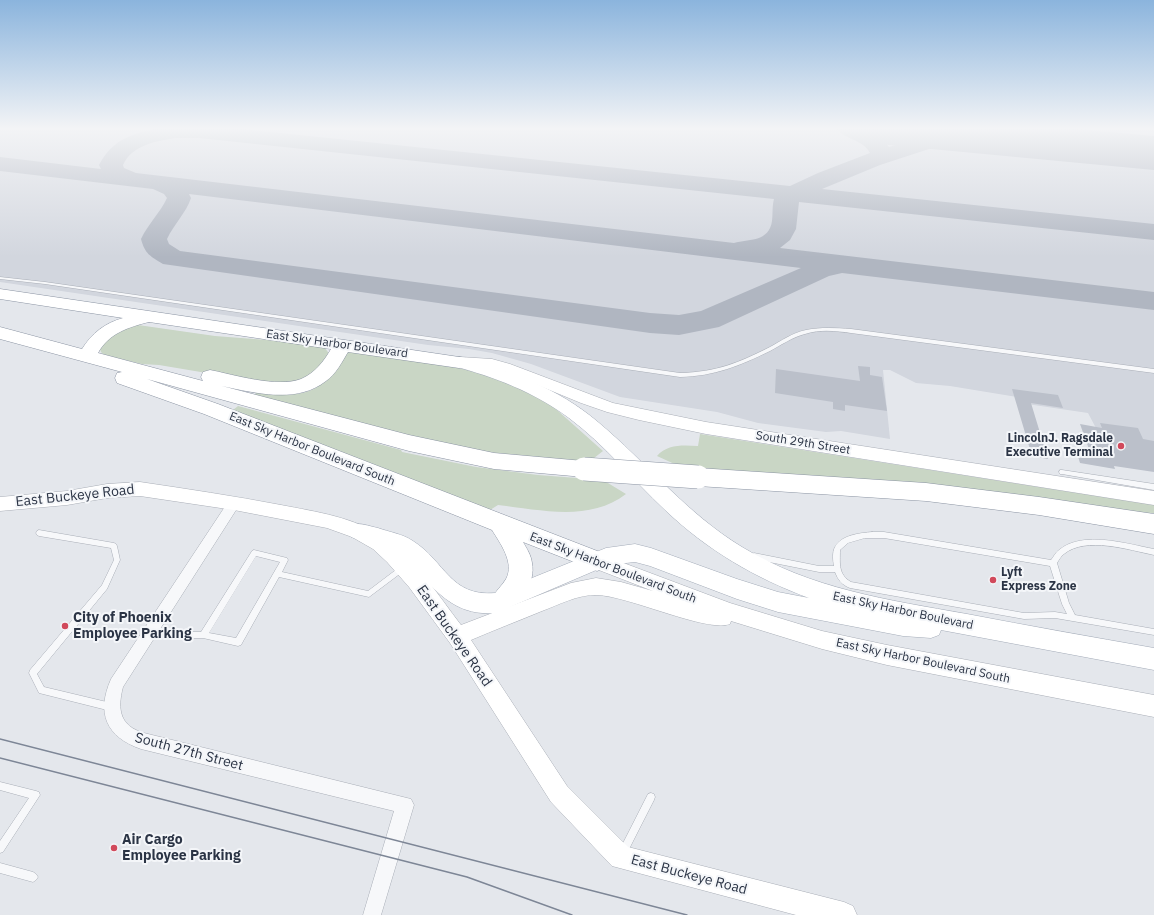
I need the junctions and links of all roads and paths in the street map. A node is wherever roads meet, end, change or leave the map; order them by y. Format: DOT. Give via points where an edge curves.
graph roads {
  1 [pos="0,278"];
  2 [pos="0,294"];
  3 [pos="149,316"];
  4 [pos="0,333"];
  5 [pos="343,345"];
  6 [pos="91,358"];
  7 [pos="459,362"];
  8 [pos="132,368"];
  9 [pos="1154,371"];
  10 [pos="1064,478"];
  11 [pos="1154,487"];
  12 [pos="1154,498"];
  13 [pos="234,503"];
  14 [pos="0,504"];
  15 [pos="501,524"];
  16 [pos="1154,524"];
  17 [pos="358,531"];
  18 [pos="39,533"];
  19 [pos="728,549"];
  20 [pos="1154,552"];
  21 [pos="597,561"];
  22 [pos="1053,563"];
  23 [pos="404,567"];
  24 [pos="838,569"];
  25 [pos="277,574"];
  26 [pos="504,599"];
  27 [pos="1073,618"];
  28 [pos="150,630"];
  29 [pos="791,632"];
  30 [pos="1154,632"];
  31 [pos="1015,634"];
  32 [pos="203,635"];
  33 [pos="457,636"];
  34 [pos="1154,660"];
  35 [pos="1154,706"];
  36 [pos="111,707"];
  37 [pos="0,786"];
  38 [pos="651,797"];
  39 [pos="0,849"];
  40 [pos="621,857"];
  41 [pos="0,868"];
  42 [pos="33,877"];
  43 [pos="372,915"];
  44 [pos="844,915"];
  1 -- 9 [label="lane" via="692,376 718,372 795,336 815,330 851,331"];
  2 -- 3 [label="highway, East Sky Harbor Boulevard"];
  3 -- 5 [label="highway, East Sky Harbor Boulevard"];
  3 -- 6 [label="highway" via="112,328 96,340"];
  4 -- 6 [label="highway"];
  5 -- 7 [label="highway, East Sky Harbor Boulevard"];
  5 -- 8 [label="highway" via="320,376 307,384 292,388"];
  6 -- 8 [label="highway"];
  6 -- 15 [label="highway, East Sky Harbor Boulevard South" via="125,379 211,409"];
  7 -- 10 [label="street, South 29th Street" via="506,368 539,379 580,398 643,416"];
  7 -- 19 [label="main road, East Sky Harbor Boulevard" via="518,380 567,407 598,431 694,524"];
  8 -- 16 [label="highway, bridge" via="403,442 508,462 933,493"];
  10 -- 11 [label="lane"];
  10 -- 12 [label="street, South 29th Street"];
  13 -- 14 [label="street, East Buckeye Road" via="140,489"];
  13 -- 17 [label="street, East Buckeye Road" via="327,521"];
  13 -- 28 [label="street"];
  15 -- 21 [label="highway, East Sky Harbor Boulevard South"];
  15 -- 26 [label="highway" via="519,556 522,568 518,584"];
  17 -- 23 [label="street, East Buckeye Road" via="379,544"];
  17 -- 26 [label="main road" via="406,547 448,589 465,601 484,605"];
  18 -- 36 [label="lane" via="114,546 116,560 104,588 33,673 42,690"];
  19 -- 24 [label="lane" via="819,569"];
  19 -- 31 [label="main road, East Sky Harbor Boulevard" via="768,572 832,597 871,607"];
  20 -- 22 [label="lane" via="1084,542 1063,549"];
  21 -- 26 [label="main road"];
  21 -- 29 [label="street, East Sky Harbor Boulevard South" via="704,603"];
  21 -- 31 [label="main road" via="621,554 642,554 737,589 798,606 903,626"];
  22 -- 24 [label="lane" via="876,534 843,541 837,549"];
  22 -- 27 [label="lane"];
  23 -- 25 [label="lane" via="369,594"];
  23 -- 33 [label="street, East Buckeye Road"];
  24 -- 27 [label="lane" via="842,581 850,585 1024,616 1055,615"];
  25 -- 32 [label="lane" via="238,642"];
  25 -- 32 [label="lane" via="285,560 254,553"];
  27 -- 30 [label="lane"];
  28 -- 32 [label="lane" via="178,635"];
  28 -- 36 [label="street" via="116,684"];
  29 -- 33 [label="street" via="698,613 621,590 596,586 571,591"];
  29 -- 35 [label="street, East Sky Harbor Boulevard South" via="887,655"];
  31 -- 34 [label="main road, East Sky Harbor Boulevard"];
  33 -- 40 [label="street, East Buckeye Road" via="559,794"];
  36 -- 43 [label="street, South 27th Street" via="114,720 121,729 128,736 139,740 404,806"];
  37 -- 39 [label="lane" via="36,795"];
  38 -- 40 [label="lane"];
  40 -- 44 [label="street, East Buckeye Road"];
  41 -- 42 [label="lane"];
}
